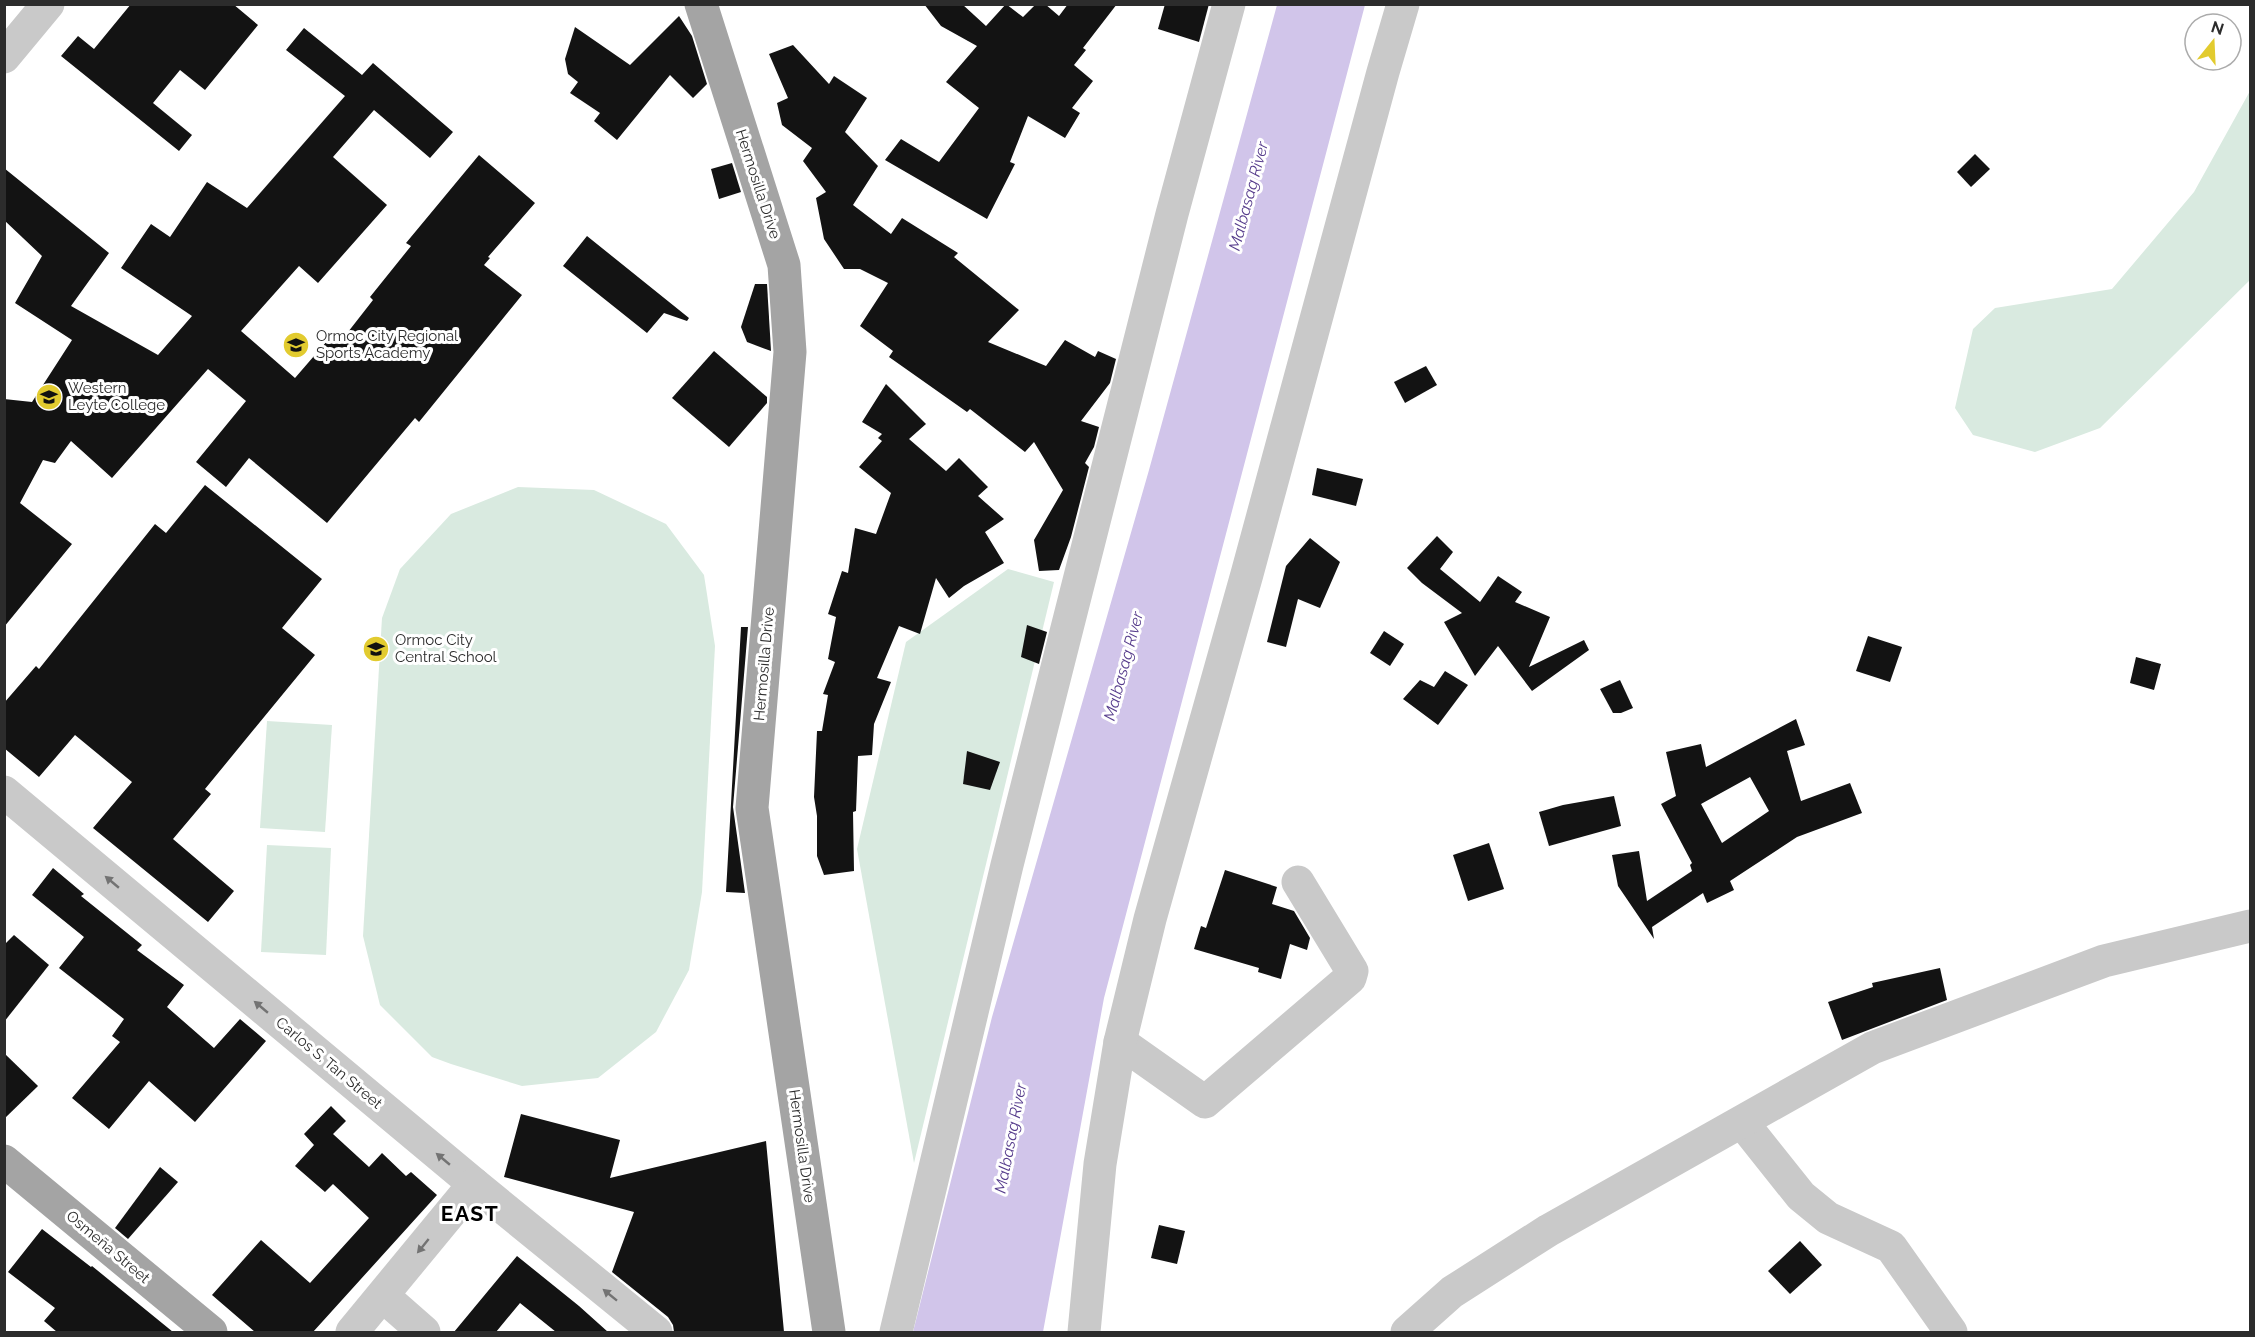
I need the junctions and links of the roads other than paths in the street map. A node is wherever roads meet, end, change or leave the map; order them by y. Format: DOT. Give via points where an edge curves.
graph roads {
  1 [pos="48,4"];
  2 [pos="701,4"];
  3 [pos="1229,4"];
  4 [pos="1403,4"];
  5 [pos="4,57"];
  6 [pos="9,805"];
  7 [pos="1298,882"];
  8 [pos="2247,932"];
  9 [pos="1120,1042"];
  10 [pos="1742,1122"];
  11 [pos="4,1161"];
  12 [pos="474,1184"];
  13 [pos="382,1296"];
  14 [pos="211,1332"];
  15 [pos="352,1332"];
  16 [pos="424,1332"];
  17 [pos="656,1332"];
  18 [pos="829,1332"];
  19 [pos="896,1332"];
  20 [pos="1084,1332"];
  21 [pos="1407,1332"];
  22 [pos="1951,1332"];
  1 -- 5 [label="street"];
  2 -- 18 [label="main road, Hermosilla Drive" via="784,265 790,352 752,808"];
  3 -- 19 [label="street" via="1007,864"];
  4 -- 9 [label="street" via="1150,919"];
  12 -- 6 [label="street, Carlos S. Tan Street, one-way"];
  7 -- 9 [label="street" via="1352,971 1350,978 1205,1102"];
  8 -- 10 [label="street" via="2104,961 1872,1048"];
  9 -- 20 [label="street" via="1100,1164"];
  10 -- 21 [label="street" via="1539,1236 1452,1292"];
  10 -- 22 [label="street" via="1801,1196 1828,1218 1891,1247"];
  11 -- 14 [label="main road, Osmeña Street"];
  12 -- 13 [label="street, one-way"];
  17 -- 12 [label="street, Carlos S. Tan Street, one-way"];
  13 -- 15 [label="street"];
  13 -- 16 [label="street"];
}
